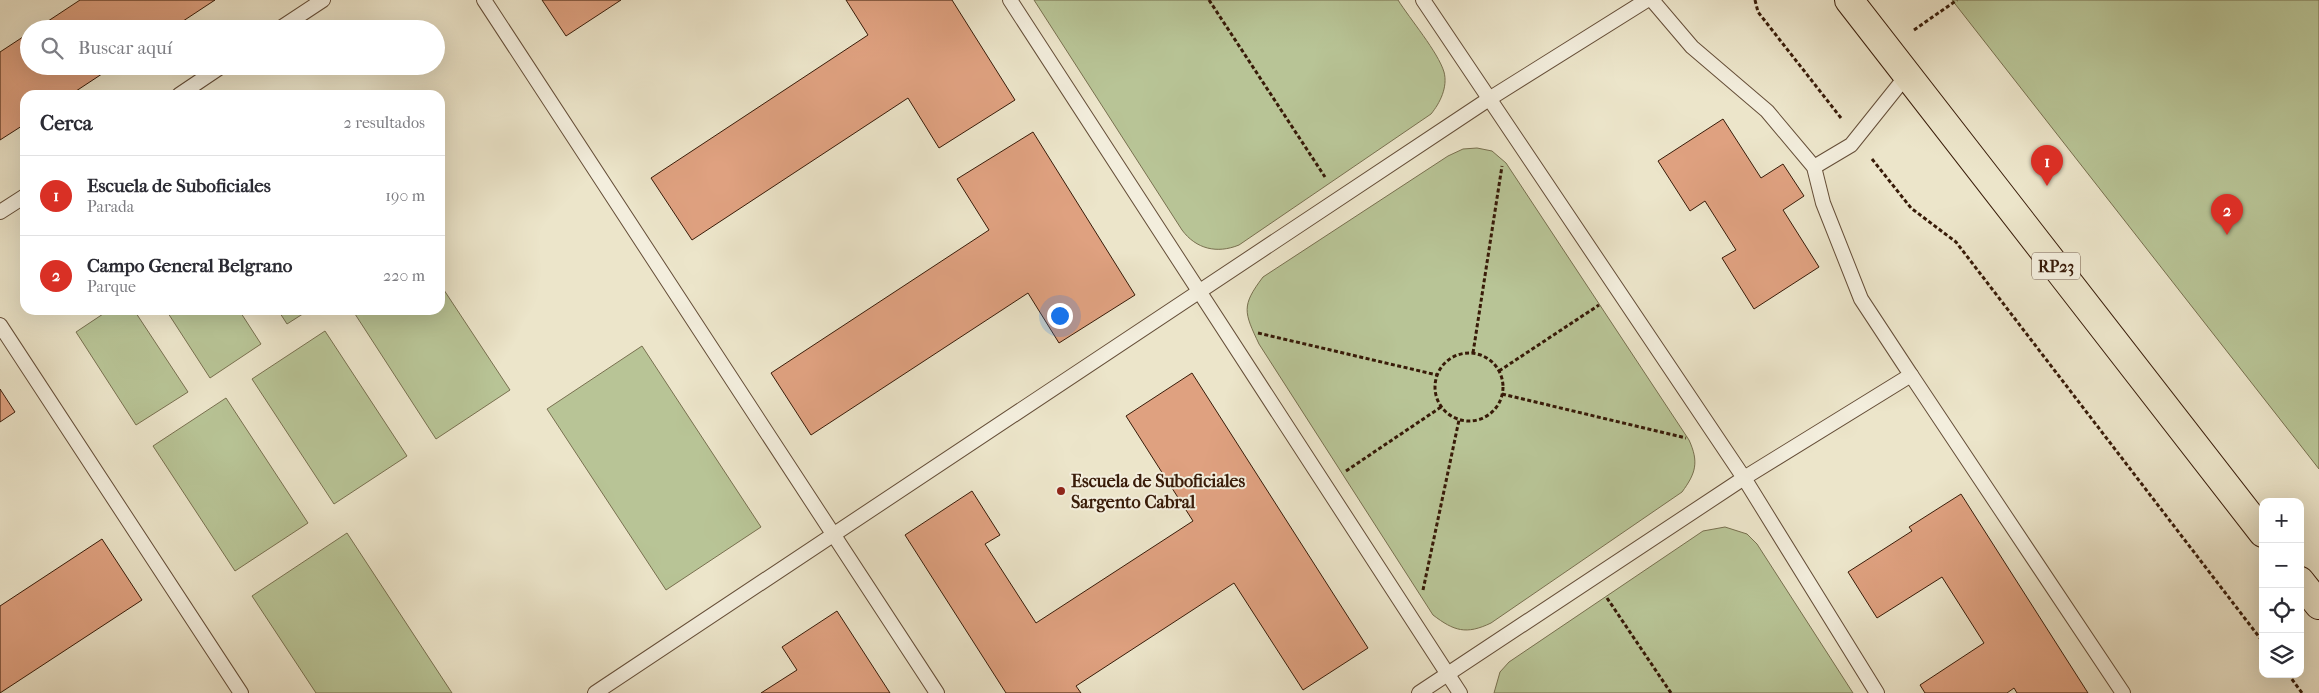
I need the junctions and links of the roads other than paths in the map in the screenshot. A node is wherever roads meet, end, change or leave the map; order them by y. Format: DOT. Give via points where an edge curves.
graph roads {
  1 [pos="323,0"];
  2 [pos="484,0"];
  3 [pos="1010,0"];
  4 [pos="1423,0"];
  5 [pos="1647,0"];
  6 [pos="1652,0"];
  7 [pos="1849,0"];
  8 [pos="293,20"];
  9 [pos="209,75"];
  10 [pos="1907,75"];
  11 [pos="186,90"];
  12 [pos="1489,99"];
  13 [pos="1814,167"];
  14 [pos="20,199"];
  15 [pos="0,212"];
  16 [pos="1199,291"];
  17 [pos="0,325"];
  18 [pos="1911,375"];
  19 [pos="1744,478"];
  20 [pos="2259,528"];
  21 [pos="834,534"];
  22 [pos="2304,586"];
  23 [pos="2319,605"];
  24 [pos="1447,674"];
  25 [pos="241,693"];
  26 [pos="594,693"];
  27 [pos="938,693"];
  28 [pos="1419,693"];
  29 [pos="1460,693"];
  30 [pos="1876,693"];
  31 [pos="2123,693"];
  1 -- 8 [label="lane"];
  2 -- 21 [label="lane"];
  3 -- 16 [label="lane"];
  4 -- 12 [label="lane"];
  5 -- 12 [label="lane"];
  6 -- 13 [label="lane" via="1692,47 1767,111"];
  7 -- 10 [label="main road, RP23"];
  9 -- 11 [label="lane"];
  10 -- 13 [label="lane" via="1851,145"];
  10 -- 20 [label="main road, RP23"];
  12 -- 16 [label="lane"];
  12 -- 19 [label="lane"];
  13 -- 18 [label="lane" via="1823,203 1861,299"];
  14 -- 15 [label="lane"];
  16 -- 21 [label="lane"];
  16 -- 24 [label="lane"];
  17 -- 25 [label="lane"];
  18 -- 19 [label="lane"];
  18 -- 31 [label="lane"];
  19 -- 24 [label="lane"];
  19 -- 30 [label="lane"];
  21 -- 26 [label="lane"];
  21 -- 27 [label="lane"];
  22 -- 23 [label="main road"];
  24 -- 28 [label="lane"];
  24 -- 29 [label="lane"];
}
